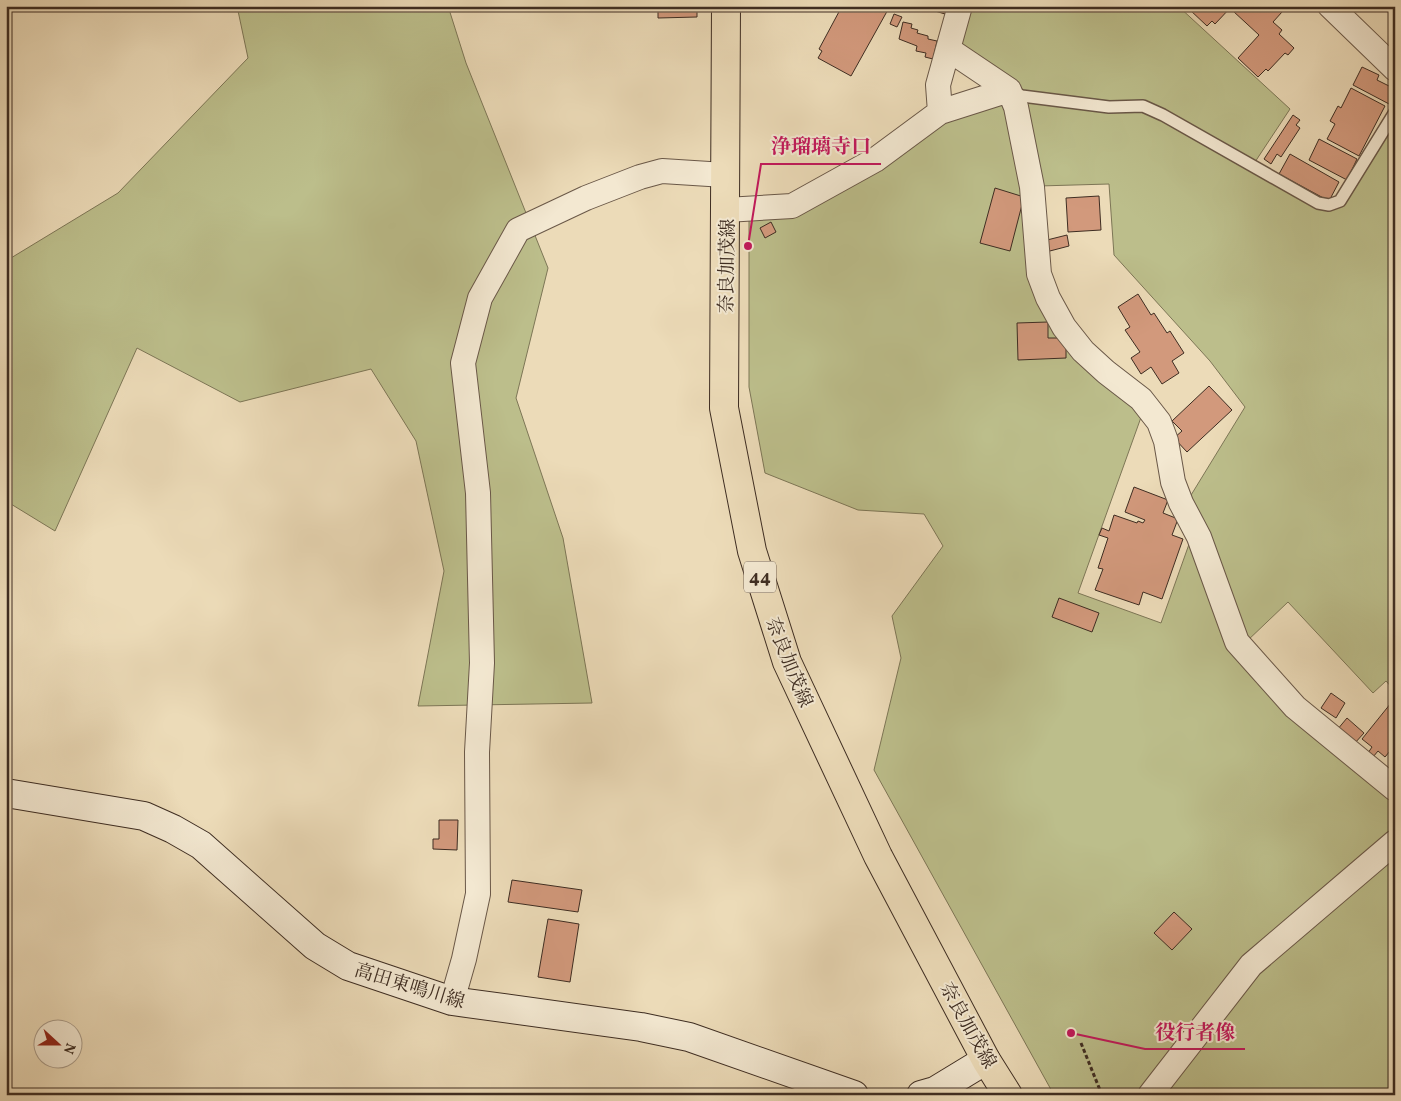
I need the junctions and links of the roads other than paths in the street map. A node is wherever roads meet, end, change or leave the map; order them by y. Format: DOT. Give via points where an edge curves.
graph roads {
  1 [pos="726,6"];
  2 [pos="960,6"];
  3 [pos="1330,6"];
  4 [pos="948,49"];
  5 [pos="1395,69"];
  6 [pos="1009,90"];
  7 [pos="940,112"];
  8 [pos="1395,112"];
  9 [pos="725,175"];
  10 [pos="726,210"];
  11 [pos="1395,789"];
  12 [pos="6,793"];
  13 [pos="1395,842"];
  14 [pos="452,1001"];
  15 [pos="986,1060"];
  16 [pos="854,1095"];
  17 [pos="921,1095"];
  18 [pos="1008,1095"];
  19 [pos="1150,1095"];
  1 -- 9 [label="main road, 奈良加茂線 / 44"];
  2 -- 4 [label="street"];
  3 -- 5 [label="street"];
  4 -- 6 [label="street"];
  4 -- 7 [label="street" via="938,85"];
  6 -- 7 [label="street"];
  6 -- 8 [label="lane" via="1022,96 1109,107 1142,106 1318,203 1329,205 1340,201"];
  6 -- 11 [label="street" via="1016,107 1032,187 1039,274 1048,298 1064,327 1083,351 1141,399 1159,422 1176,489 1199,537 1237,642 1295,707"];
  7 -- 10 [label="street" via="875,160 792,206"];
  9 -- 10 [label="main road, 奈良加茂線 / 44"];
  9 -- 14 [label="street" via="662,171 640,176 518,230 480,298 463,363 478,493 482,663 477,752 478,894"];
  10 -- 15 [label="main road, 奈良加茂線 / 44" via="724,408 752,551 769,608 787,662 878,856"];
  12 -- 14 [label="main road, 高田東鳴川線" via="144,816 173,829 201,845 315,946 348,966"];
  13 -- 19 [label="street" via="1251,966"];
  14 -- 16 [label="main road, 高田東鳴川線" via="641,1027 689,1037"];
  15 -- 17 [label="main road" via="935,1091"];
  15 -- 18 [label="main road, 奈良加茂線 / 44"];
}
